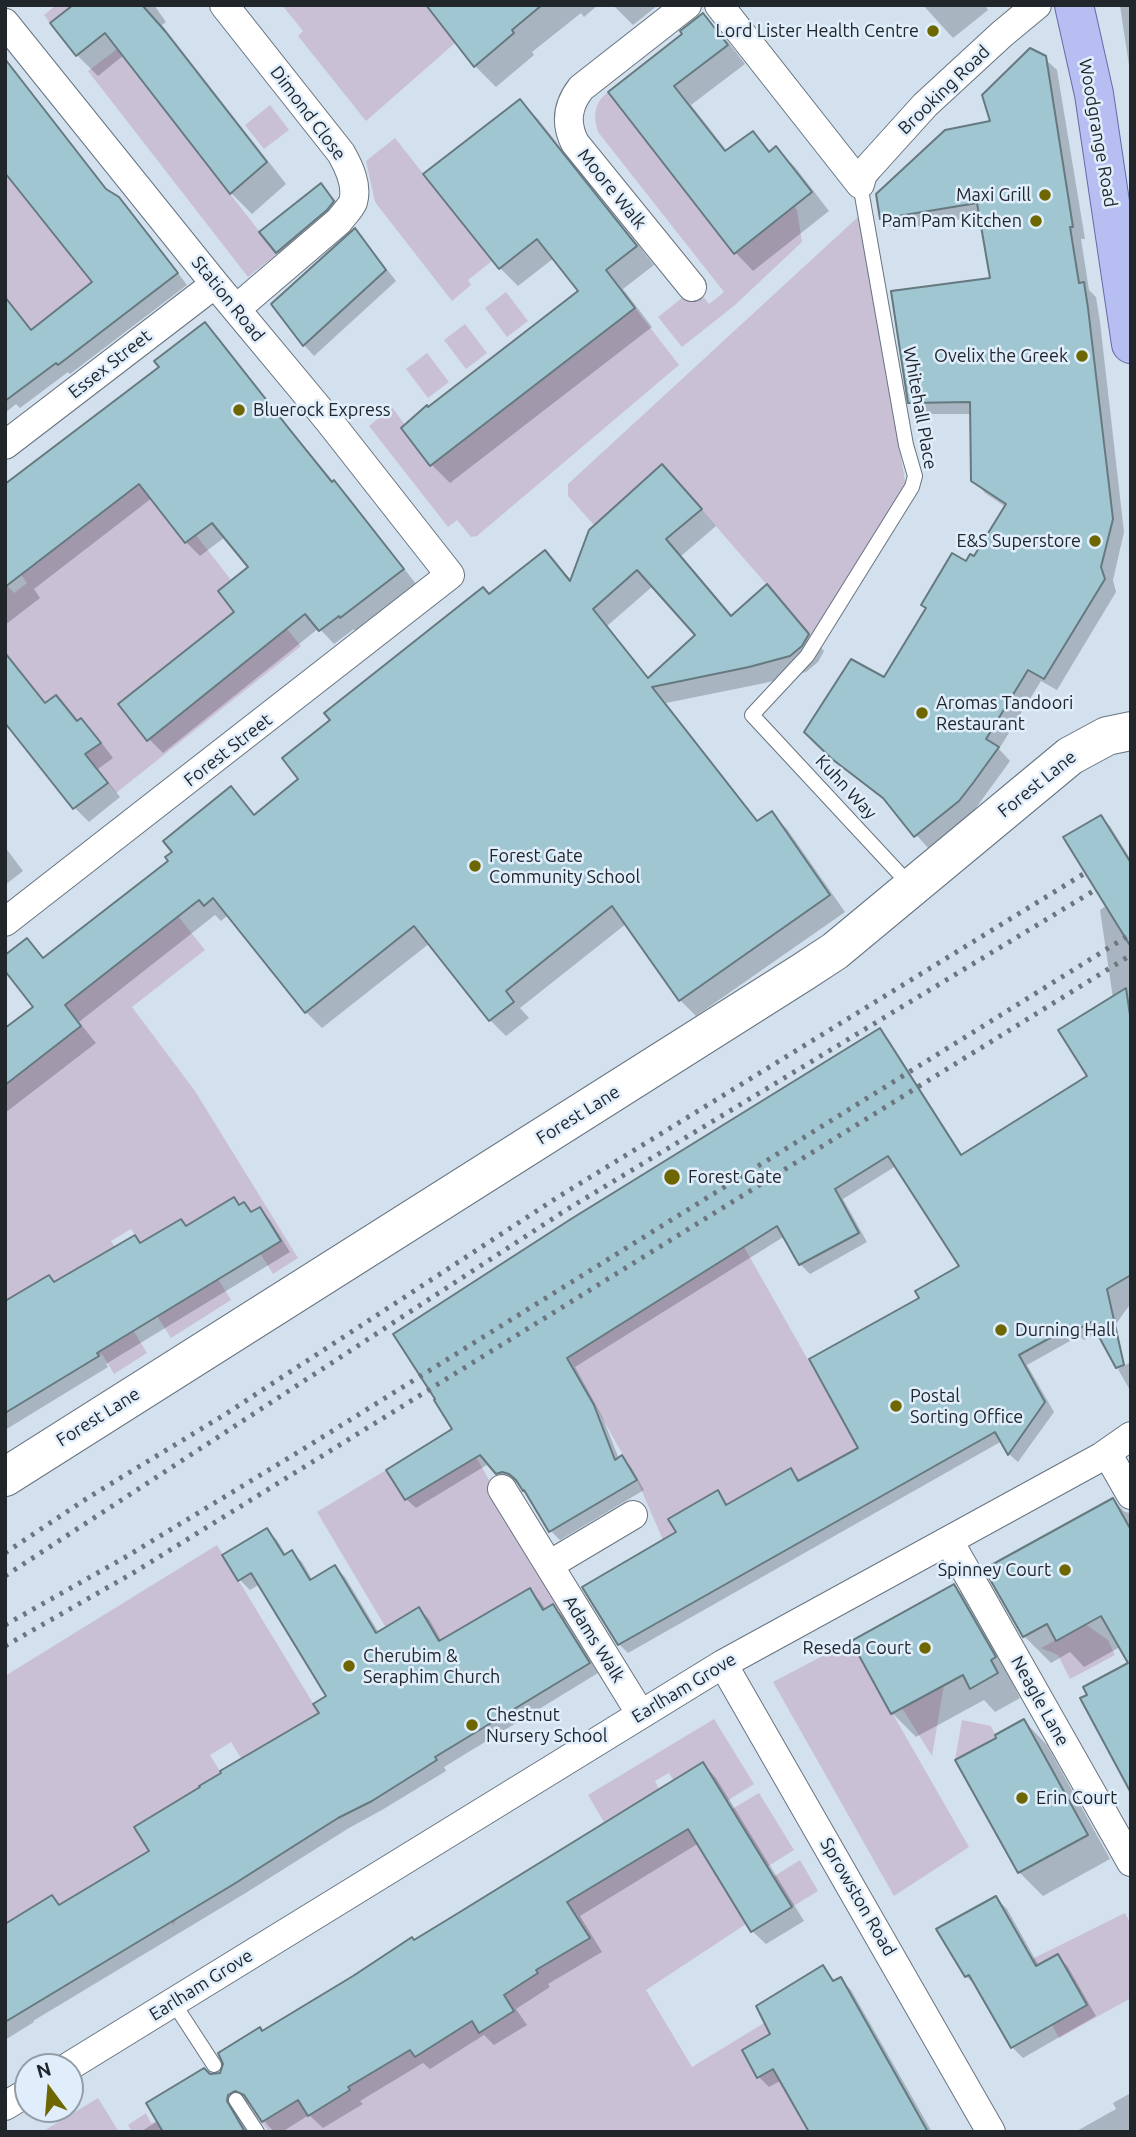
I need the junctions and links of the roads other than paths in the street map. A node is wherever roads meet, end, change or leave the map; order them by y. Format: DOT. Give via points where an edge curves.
graph roads {
  1 [pos="224,5"];
  2 [pos="687,5"];
  3 [pos="719,5"];
  4 [pos="1037,5"];
  5 [pos="1074,5"];
  6 [pos="5,23"];
  7 [pos="860,184"];
  8 [pos="215,284"];
  9 [pos="692,287"];
  10 [pos="236,309"];
  11 [pos="1131,344"];
  12 [pos="5,445"];
  13 [pos="450,575"];
  14 [pos="752,715"];
  15 [pos="1131,731"];
  16 [pos="911,886"];
  17 [pos="5,922"];
  18 [pos="1131,1436"];
  19 [pos="1107,1453"];
  20 [pos="5,1477"];
  21 [pos="502,1489"];
  22 [pos="1131,1495"];
  23 [pos="633,1515"];
  24 [pos="949,1541"];
  25 [pos="549,1565"];
  26 [pos="723,1664"];
  27 [pos="640,1713"];
  28 [pos="1131,1862"];
  29 [pos="173,2002"];
  30 [pos="84,2057"];
  31 [pos="214,2065"];
  32 [pos="236,2100"];
  33 [pos="257,2132"];
  34 [pos="991,2132"];
  1 -- 10 [label="street, Dimond Close" via="341,153 353,176 354,192 352,204 339,221"];
  2 -- 9 [label="street, Moore Walk" via="581,88 568,111 568,122 575,143"];
  3 -- 7 [label="street"];
  4 -- 7 [label="street, Brooking Road" via="925,105 863,174"];
  5 -- 11 [label="main road, Woodgrange Road" via="1094,94"];
  6 -- 8 [label="street, Station Road"];
  7 -- 14 [label="lane, Whitehall Place" via="915,476 807,656"];
  8 -- 10 [label="street, Station Road"];
  8 -- 12 [label="street, Essex Street"];
  10 -- 13 [label="street, Station Road"];
  13 -- 17 [label="street, Forest Street"];
  14 -- 16 [label="lane, Kuhn Way"];
  15 -- 16 [label="street, Forest Lane" via="1107,736 1070,755"];
  16 -- 20 [label="street, Forest Lane" via="835,951 803,972"];
  18 -- 19 [label="street, Earlham Grove"];
  19 -- 22 [label="street"];
  19 -- 24 [label="street, Earlham Grove"];
  21 -- 25 [label="street, Adams Walk"];
  23 -- 25 [label="street"];
  24 -- 26 [label="street, Earlham Grove"];
  24 -- 28 [label="street, Neagle Lane"];
  25 -- 27 [label="street, Adams Walk"];
  26 -- 27 [label="street, Earlham Grove"];
  26 -- 34 [label="street, Sprowston Road"];
  27 -- 29 [label="street, Earlham Grove"];
  29 -- 30 [label="street, Earlham Grove"];
  29 -- 31 [label="lane"];
  32 -- 33 [label="lane"];
}
